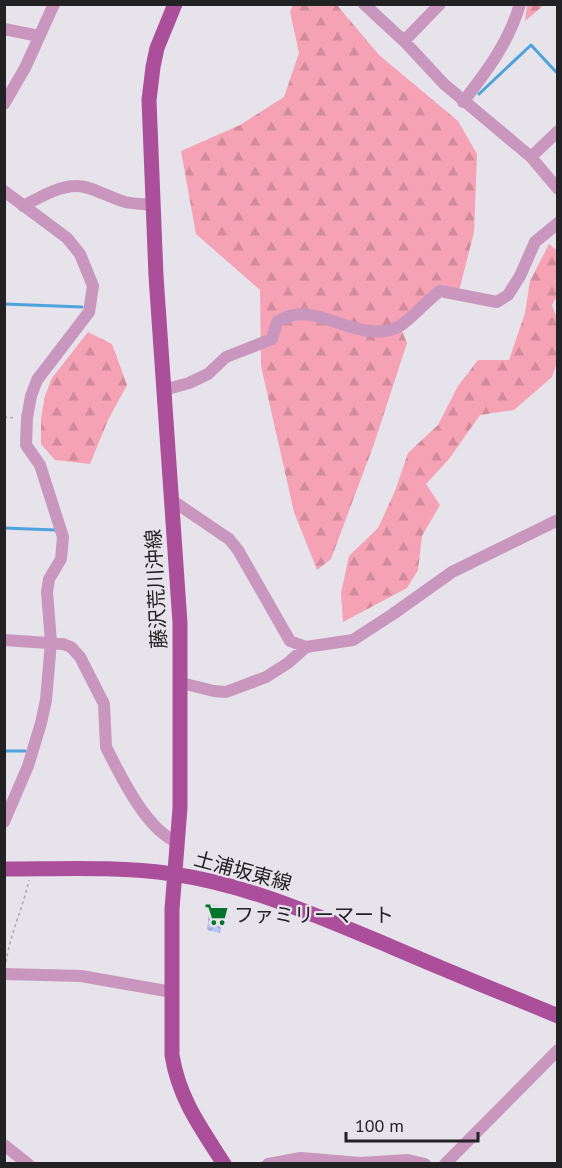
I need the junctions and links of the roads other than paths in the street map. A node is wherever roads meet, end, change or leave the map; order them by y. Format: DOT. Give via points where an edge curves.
graph roads {
  1 [pos="54,4"];
  2 [pos="175,4"];
  3 [pos="364,4"];
  4 [pos="440,4"];
  5 [pos="520,4"];
  6 [pos="4,29"];
  7 [pos="39,36"];
  8 [pos="404,41"];
  9 [pos="463,102"];
  10 [pos="4,104"];
  11 [pos="558,131"];
  12 [pos="531,157"];
  13 [pos="558,189"];
  14 [pos="4,191"];
  15 [pos="154,205"];
  16 [pos="23,206"];
  17 [pos="558,223"];
  18 [pos="164,390"];
  19 [pos="173,501"];
  20 [pos="558,520"];
  21 [pos="4,640"];
  22 [pos="51,642"];
  23 [pos="306,646"];
  24 [pos="181,682"];
  25 [pos="4,822"];
  26 [pos="178,842"];
  27 [pos="4,869"];
  28 [pos="174,874"];
  29 [pos="4,974"];
  30 [pos="172,992"];
  31 [pos="558,1016"];
  32 [pos="558,1050"];
  33 [pos="4,1145"];
  34 [pos="28,1164"];
  35 [pos="224,1164"];
  36 [pos="268,1164"];
  37 [pos="424,1164"];
  38 [pos="445,1164"];
  1 -- 7 [label="street"];
  2 -- 15 [label="main road, 藤沢荒川沖線" via="158,48 150,86"];
  3 -- 8 [label="street"];
  4 -- 8 [label="street"];
  5 -- 9 [label="street" via="507,39"];
  6 -- 7 [label="street"];
  7 -- 10 [label="street"];
  8 -- 9 [label="street"];
  9 -- 12 [label="street"];
  11 -- 12 [label="street"];
  12 -- 13 [label="street"];
  14 -- 16 [label="street"];
  15 -- 16 [label="street" via="127,202 76,186 64,187"];
  15 -- 18 [label="main road, 藤沢荒川沖線"];
  16 -- 22 [label="street" via="67,238 80,254 93,286 89,312 37,380 27,418 26,445 40,465 63,537 61,559 49,579 47,592"];
  17 -- 18 [label="street" via="535,243 520,276 497,302 440,291 400,327 386,331 354,329 311,315 291,315 277,322 272,339 226,357 208,374 189,383"];
  18 -- 19 [label="main road, 藤沢荒川沖線"];
  19 -- 23 [label="street" via="229,539 290,640"];
  19 -- 24 [label="main road, 藤沢荒川沖線"];
  20 -- 23 [label="street" via="452,572 353,639"];
  21 -- 22 [label="street"];
  22 -- 25 [label="street" via="41,723"];
  22 -- 26 [label="street" via="70,646 80,657 104,704 106,747 117,769 154,824"];
  23 -- 24 [label="street" via="266,677 226,692"];
  24 -- 26 [label="main road, 藤沢荒川沖線"];
  26 -- 28 [label="main road, 藤沢荒川沖線"];
  27 -- 28 [label="main road, 土浦坂東線" via="125,869"];
  28 -- 30 [label="main road, 藤沢荒川沖線"];
  28 -- 31 [label="main road, 土浦坂東線" via="255,891"];
  29 -- 30 [label="street" via="81,976"];
  30 -- 35 [label="main road, 藤沢荒川沖線" via="175,1073 191,1114"];
  32 -- 38 [label="street"];
  33 -- 34 [label="street"];
  36 -- 37 [label="street" via="301,1158 360,1163 408,1160"];
}
